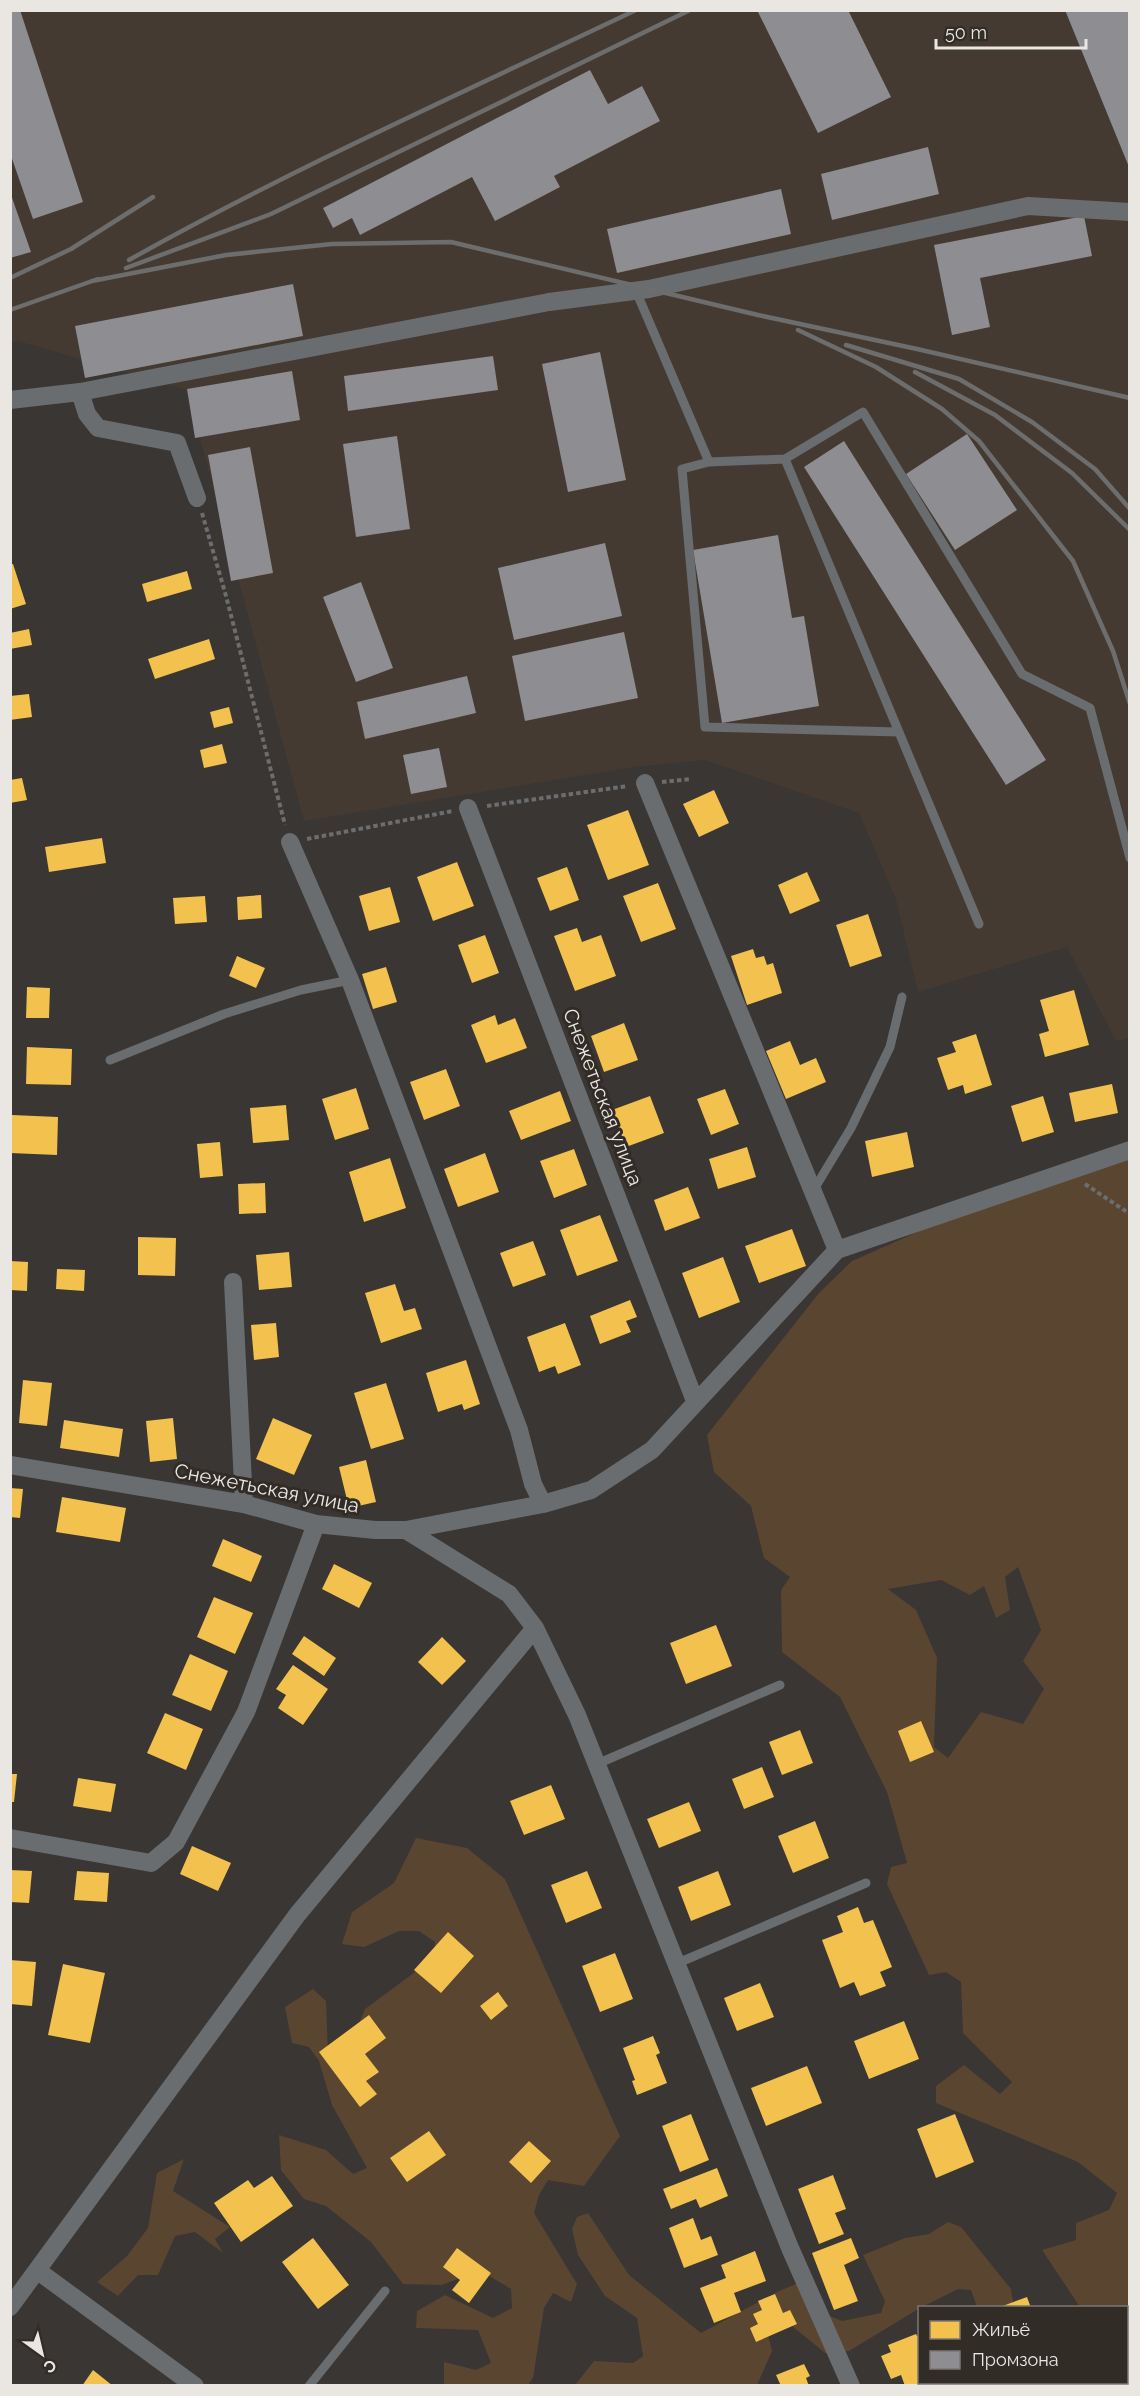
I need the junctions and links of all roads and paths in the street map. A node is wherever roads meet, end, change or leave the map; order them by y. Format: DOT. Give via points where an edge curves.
graph roads {
  1 [pos="1130,212"];
  2 [pos="636,291"];
  3 [pos="80,392"];
  4 [pos="10,400"];
  5 [pos="784,459"];
  6 [pos="709,462"];
  7 [pos="197,498"];
  8 [pos="898,732"];
  9 [pos="645,783"];
  10 [pos="468,808"];
  11 [pos="290,842"];
  12 [pos="1130,858"];
  13 [pos="979,924"];
  14 [pos="350,981"];
  15 [pos="902,997"];
  16 [pos="110,1060"];
  17 [pos="1130,1150"];
  18 [pos="1067,1171"];
  19 [pos="813,1191"];
  20 [pos="1130,1214"];
  21 [pos="837,1250"];
  22 [pos="232,1282"];
  23 [pos="695,1401"];
  24 [pos="10,1465"];
  25 [pos="244,1504"];
  26 [pos="543,1504"];
  27 [pos="316,1524"];
  28 [pos="406,1530"];
  29 [pos="535,1628"];
  30 [pos="780,1685"];
  31 [pos="597,1764"];
  32 [pos="10,1838"];
  33 [pos="866,1884"];
  34 [pos="678,1963"];
  35 [pos="39,2271"];
  36 [pos="385,2291"];
  37 [pos="10,2307"];
  38 [pos="195,2385"];
  39 [pos="309,2385"];
  40 [pos="851,2385"];
  1 -- 2 [label="street" via="1028,206"];
  2 -- 3 [label="street" via="549,302"];
  2 -- 6 [label="lane"];
  3 -- 4 [label="street"];
  3 -- 7 [label="street" via="87,414 98,428 177,443"];
  5 -- 6 [label="lane"];
  5 -- 8 [label="lane"];
  5 -- 12 [label="lane" via="863,412 1022,674 1090,708"];
  6 -- 8 [label="lane" via="682,469 705,727"];
  7 -- 11 [label="path"];
  8 -- 13 [label="lane"];
  9 -- 19 [label="street"];
  10 -- 23 [label="street, Снежетьская улица"];
  11 -- 14 [label="street"];
  14 -- 16 [label="lane" via="301,990 224,1014"];
  14 -- 26 [label="street" via="519,1430 533,1484"];
  15 -- 19 [label="lane" via="890,1047 851,1128"];
  17 -- 18 [label="street, Снежетьская улица"];
  18 -- 20 [label="path"];
  18 -- 21 [label="street, Снежетьская улица"];
  19 -- 21 [label="street"];
  21 -- 23 [label="street, Снежетьская улица"];
  22 -- 25 [label="street"];
  23 -- 26 [label="street, Снежетьская улица" via="652,1450 591,1490"];
  24 -- 25 [label="street, Снежетьская улица"];
  25 -- 27 [label="street, Снежетьская улица"];
  26 -- 28 [label="street, Снежетьская улица"];
  27 -- 28 [label="street, Снежетьская улица"];
  27 -- 32 [label="street" via="246,1712 176,1842 151,1863"];
  28 -- 29 [label="street" via="509,1594"];
  29 -- 31 [label="street" via="578,1715"];
  29 -- 35 [label="street" via="297,1915"];
  30 -- 31 [label="lane"];
  31 -- 34 [label="street"];
  33 -- 34 [label="lane"];
  34 -- 40 [label="street" via="790,2248"];
  35 -- 37 [label="street"];
  35 -- 38 [label="street"];
  36 -- 39 [label="lane"];
}
